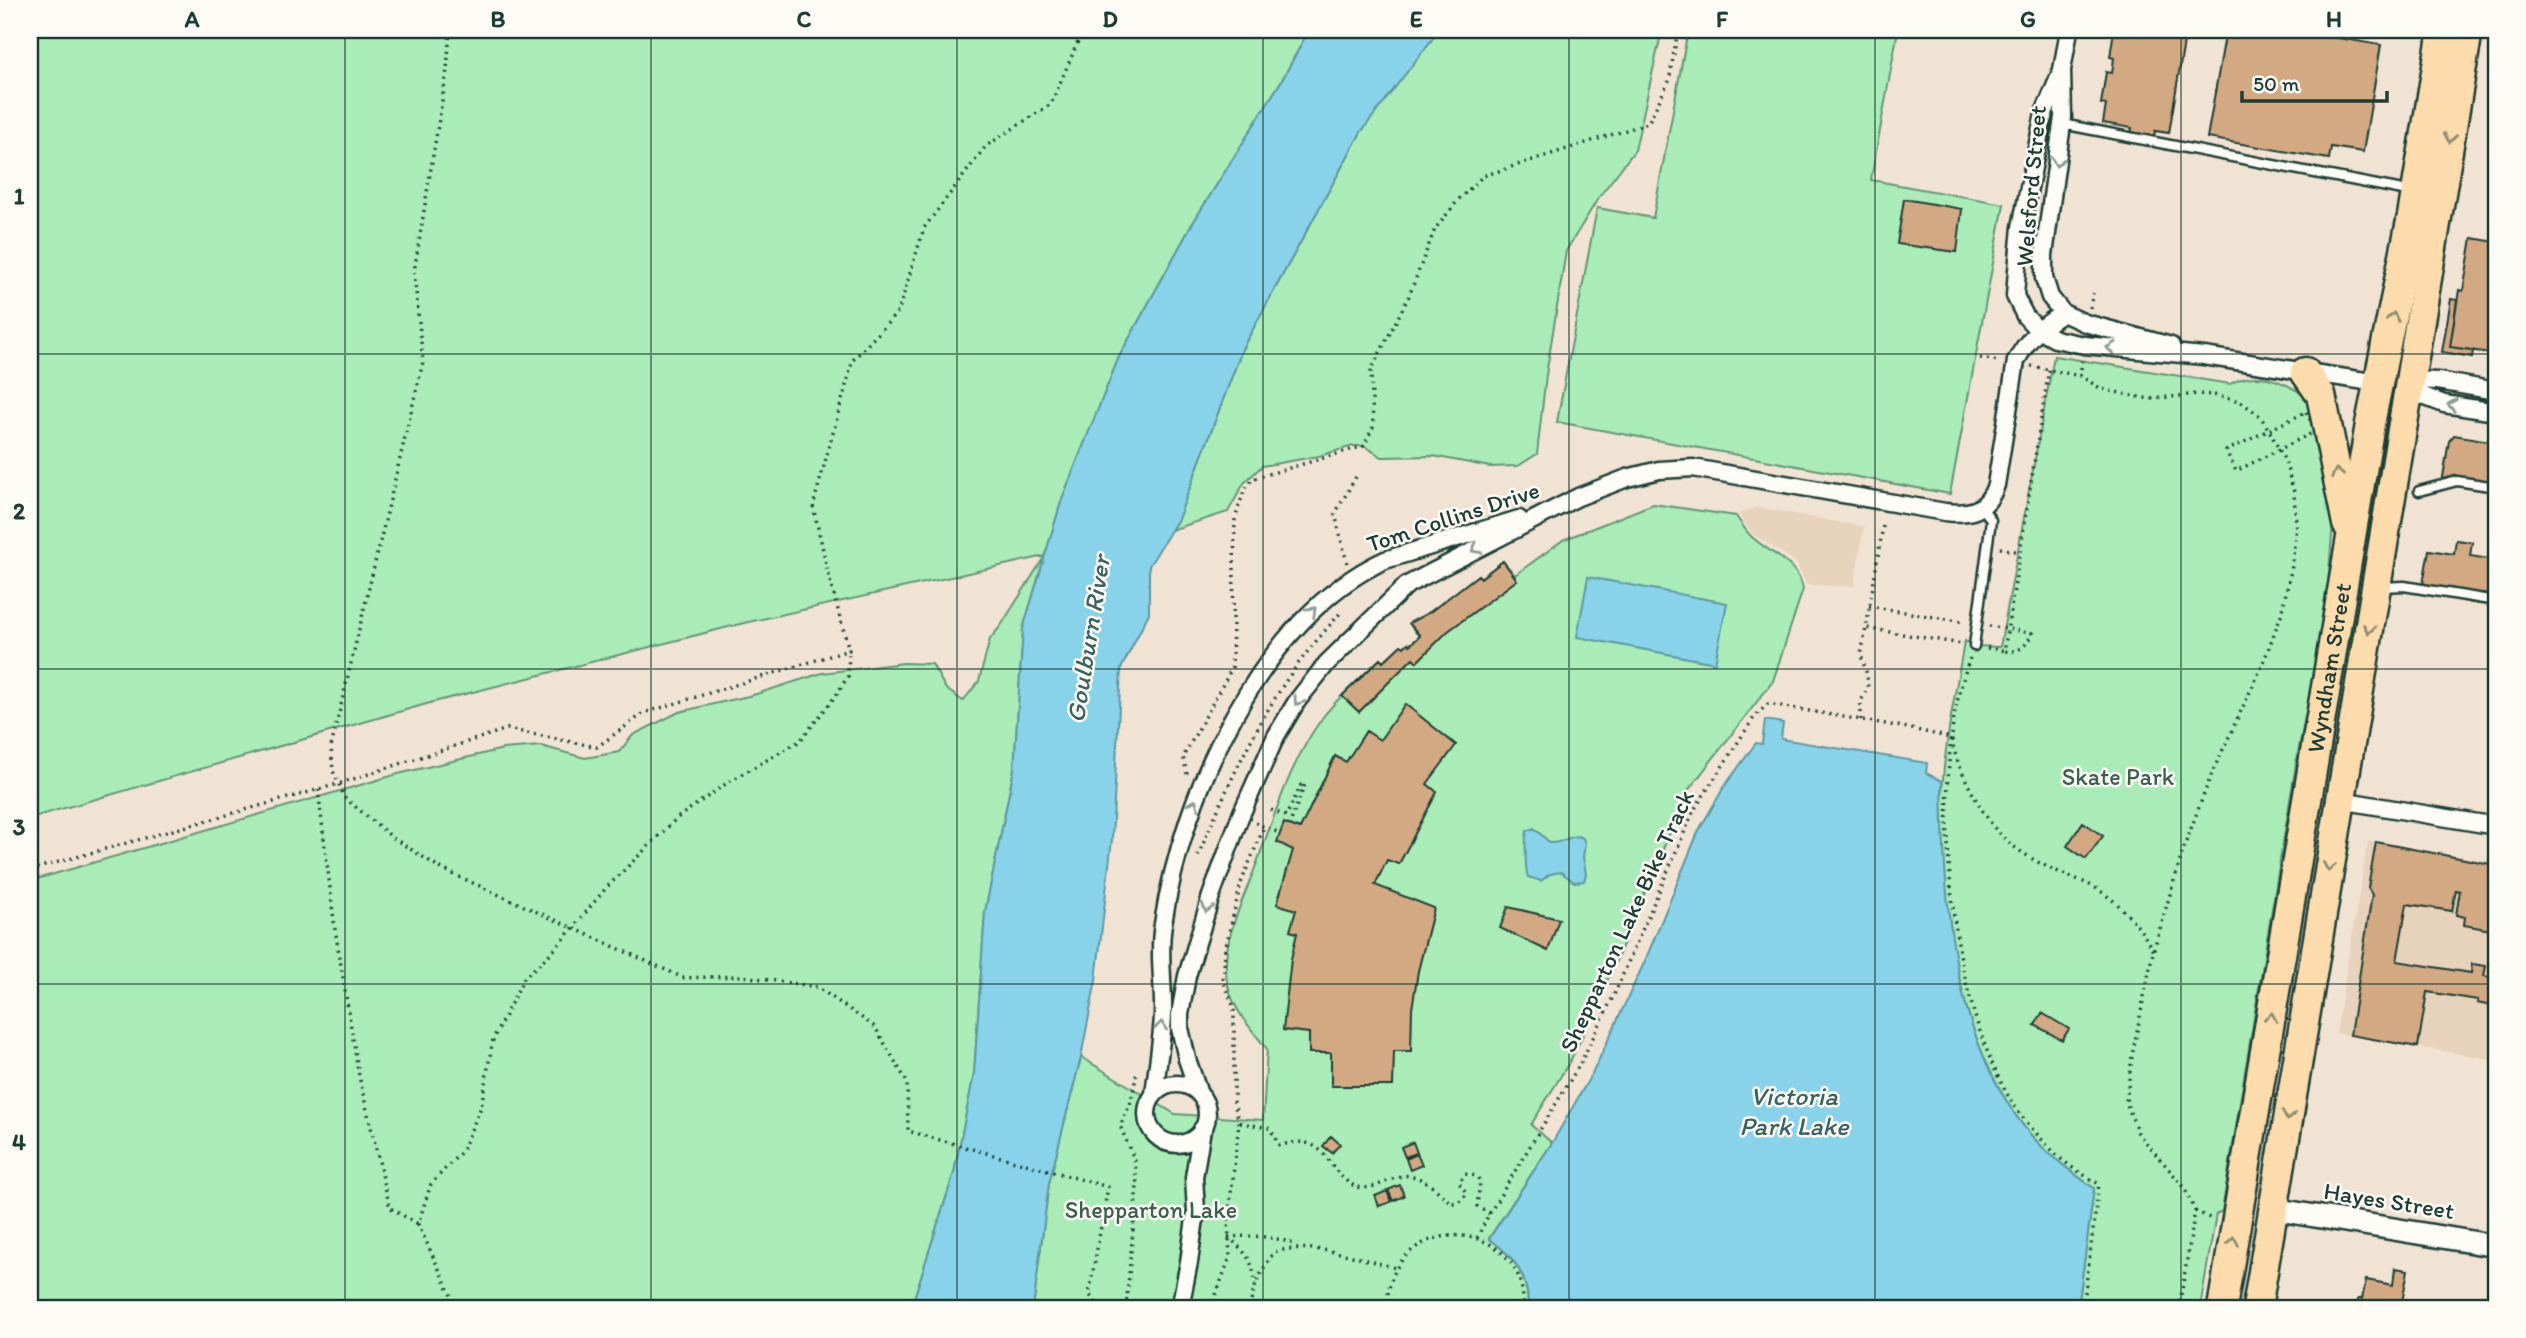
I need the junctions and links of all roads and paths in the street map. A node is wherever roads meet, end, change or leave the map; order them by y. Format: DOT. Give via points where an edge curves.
graph roads {
  1 [pos="450,30"];
  2 [pos="1083,30"];
  3 [pos="2069,30"];
  4 [pos="2443,30"];
  5 [pos="2468,30"];
  6 [pos="2062,69"];
  7 [pos="2062,124"];
  8 [pos="2416,192"];
  9 [pos="2063,313"];
  10 [pos="2037,329"];
  11 [pos="2204,356"];
  12 [pos="1980,358"];
  13 [pos="2016,364"];
  14 [pos="2049,369"];
  15 [pos="2305,372"];
  16 [pos="2378,383"];
  17 [pos="2411,385"];
  18 [pos="2496,390"];
  19 [pos="2496,412"];
  20 [pos="2269,430"];
  21 [pos="2280,450"];
  22 [pos="2496,487"];
  23 [pos="2420,491"];
  24 [pos="1558,506"];
  25 [pos="1982,508"];
  26 [pos="1883,526"];
  27 [pos="2351,540"];
  28 [pos="1987,546"];
  29 [pos="2020,552"];
  30 [pos="2376,587"];
  31 [pos="2496,601"];
  32 [pos="1869,606"];
  33 [pos="1977,624"];
  34 [pos="1866,628"];
  35 [pos="2008,629"];
  36 [pos="1973,646"];
  37 [pos="849,650"];
  38 [pos="2004,651"];
  39 [pos="1861,720"];
  40 [pos="1951,738"];
  41 [pos="338,783"];
  42 [pos="318,789"];
  43 [pos="2308,794"];
  44 [pos="2340,800"];
  45 [pos="1271,810"];
  46 [pos="1289,826"];
  47 [pos="2496,826"];
  48 [pos="1280,833"];
  49 [pos="30,870"];
  50 [pos="572,927"];
  51 [pos="2153,951"];
  52 [pos="1154,1094"];
  53 [pos="1199,1094"];
  54 [pos="1240,1123"];
  55 [pos="1202,1129"];
  56 [pos="1169,1143"];
  57 [pos="1194,1177"];
  58 [pos="2239,1203"];
  59 [pos="2273,1209"];
  60 [pos="1489,1214"];
  61 [pos="418,1224"];
  62 [pos="1228,1237"];
  63 [pos="1477,1238"];
  64 [pos="2496,1245"];
  65 [pos="1303,1248"];
  66 [pos="1396,1268"];
  67 [pos="1255,1286"];
  68 [pos="457,1308"];
  69 [pos="1104,1308"];
  70 [pos="1180,1308"];
  71 [pos="1210,1308"];
  72 [pos="1250,1308"];
  73 [pos="1387,1308"];
  74 [pos="1522,1308"];
  75 [pos="2083,1308"];
  76 [pos="2179,1308"];
  77 [pos="2222,1308"];
  78 [pos="2257,1308"];
  1 -- 41 [label="path" via="414,272 423,362 331,747"];
  2 -- 37 [label="path" via="1051,104 986,146 924,228 898,312 853,359 813,506"];
  3 -- 6 [label="street, Welsford Street"];
  4 -- 8 [label="highway, Wyndham Street"];
  5 -- 17 [label="highway, Wyndham Street, one-way"];
  6 -- 7 [label="street, Welsford Street"];
  6 -- 10 [label="street, Welsford Street" via="2044,113 2021,228 2015,296"];
  7 -- 8 [label="lane"];
  7 -- 9 [label="street, Welsford Street, one-way" via="2044,278 2050,297"];
  16 -- 8 [label="highway, Wyndham Street, one-way"];
  9 -- 10 [label="street"];
  9 -- 11 [label="street"];
  11 -- 10 [label="street, one-way" via="2084,345 2055,340"];
  10 -- 13 [label="street"];
  11 -- 15 [label="street"];
  12 -- 13 [label="path"];
  13 -- 14 [label="path"];
  13 -- 25 [label="street" via="1996,485"];
  14 -- 20 [label="path" via="2139,397 2198,394 2241,401 2260,415"];
  14 -- 29 [label="path"];
  15 -- 16 [label="street"];
  27 -- 15 [label="highway, one-way" via="2321,396"];
  16 -- 17 [label="highway"];
  16 -- 27 [label="highway, Wyndham Street"];
  17 -- 18 [label="street" via="2438,381"];
  19 -- 17 [label="street, one-way" via="2444,404"];
  17 -- 30 [label="highway, Wyndham Street"];
  20 -- 21 [label="path"];
  20 -- 21 [label="path" via="2306,412 2316,431"];
  20 -- 21 [label="path" via="2226,452 2236,471"];
  21 -- 51 [label="path" via="2291,476 2296,525 2288,590 2275,635 2203,798"];
  22 -- 23 [label="lane" via="2457,481"];
  24 -- 25 [label="street, Tom Collins Drive" via="1626,478 1693,468 1945,512 1966,514"];
  52 -- 24 [label="street, Tom Collins Drive, one-way" via="1163,1015 1163,926 1181,841 1202,783 1256,682 1309,613 1368,568"];
  24 -- 53 [label="street, Tom Collins Drive, one-way" via="1400,590 1327,663 1297,701 1240,817 1187,976 1180,1028"];
  25 -- 28 [label="lane" via="1991,520"];
  26 -- 32 [label="path"];
  27 -- 43 [label="highway, Wyndham Street"];
  28 -- 29 [label="path"];
  28 -- 33 [label="lane"];
  29 -- 35 [label="path"];
  30 -- 31 [label="lane" via="2404,586"];
  30 -- 44 [label="highway, Wyndham Street, one-way"];
  32 -- 33 [label="path"];
  32 -- 34 [label="path"];
  33 -- 35 [label="path"];
  33 -- 36 [label="lane"];
  34 -- 36 [label="path"];
  34 -- 39 [label="path" via="1861,655 1868,687 1861,701"];
  35 -- 38 [label="path"];
  35 -- 38 [label="path" via="2032,633 2020,650"];
  36 -- 38 [label="path"];
  36 -- 40 [label="path"];
  37 -- 41 [label="path" via="644,713 597,747 508,729"];
  37 -- 50 [label="path" via="848,676 800,741 677,818"];
  39 -- 40 [label="path, Shepparton Lake Bike Track"];
  39 -- 60 [label="path, Shepparton Lake Bike Track" via="1768,704 1755,716 1694,810 1580,1064"];
  40 -- 51 [label="path" via="1963,774 1996,830 2039,863 2089,884 2109,898 2129,915"];
  40 -- 75 [label="path" via="1947,784 1951,890 1964,977 1987,1050 2012,1103 2060,1158 2099,1184"];
  41 -- 42 [label="path"];
  41 -- 50 [label="path" via="345,798 393,838 442,869"];
  42 -- 49 [label="path"];
  42 -- 61 [label="path" via="359,1076 390,1208"];
  43 -- 44 [label="highway"];
  58 -- 43 [label="highway, Wyndham Street, one-way"];
  44 -- 47 [label="street"];
  44 -- 59 [label="highway, Wyndham Street, one-way"];
  45 -- 46 [label="path" via="1286,816 1305,784"];
  48 -- 54 [label="path" via="1264,827 1241,883 1225,950 1223,981 1234,1007 1234,1102"];
  50 -- 61 [label="path" via="524,978 493,1039 481,1107 462,1151 431,1184"];
  50 -- 69 [label="path" via="684,978 742,976 817,987 875,1027 907,1082 908,1130 1108,1187 1089,1294"];
  51 -- 76 [label="path" via="2126,1102 2138,1133 2185,1188 2195,1211"];
  52 -- 53 [label="street" via="1171,1084 1191,1087"];
  52 -- 56 [label="street" via="1148,1103 1148,1123"];
  53 -- 55 [label="street" via="1206,1111"];
  54 -- 60 [label="path" via="1270,1128 1279,1145 1304,1142 1318,1147 1340,1177 1358,1186 1367,1188 1410,1175 1457,1203 1466,1192 1459,1179 1472,1175 1480,1182 1477,1206"];
  54 -- 62 [label="path"];
  55 -- 56 [label="street" via="1188,1142"];
  55 -- 57 [label="street"];
  56 -- 57 [label="street" via="1184,1154"];
  57 -- 70 [label="street" via="1196,1211"];
  58 -- 59 [label="highway"];
  77 -- 58 [label="highway, Wyndham Street, one-way"];
  59 -- 64 [label="street, Hayes Street"];
  59 -- 78 [label="highway, Wyndham Street"];
  60 -- 63 [label="path, Shepparton Lake Bike Track"];
  61 -- 68 [label="path"];
  62 -- 65 [label="path" via="1278,1238"];
  62 -- 67 [label="path" via="1249,1258"];
  62 -- 71 [label="path" via="1230,1257"];
  63 -- 66 [label="path" via="1440,1236 1415,1248"];
  63 -- 74 [label="path" via="1509,1261 1519,1278"];
  65 -- 66 [label="path"];
  65 -- 67 [label="path" via="1274,1252"];
  66 -- 73 [label="path"];
  67 -- 72 [label="path"];
}
